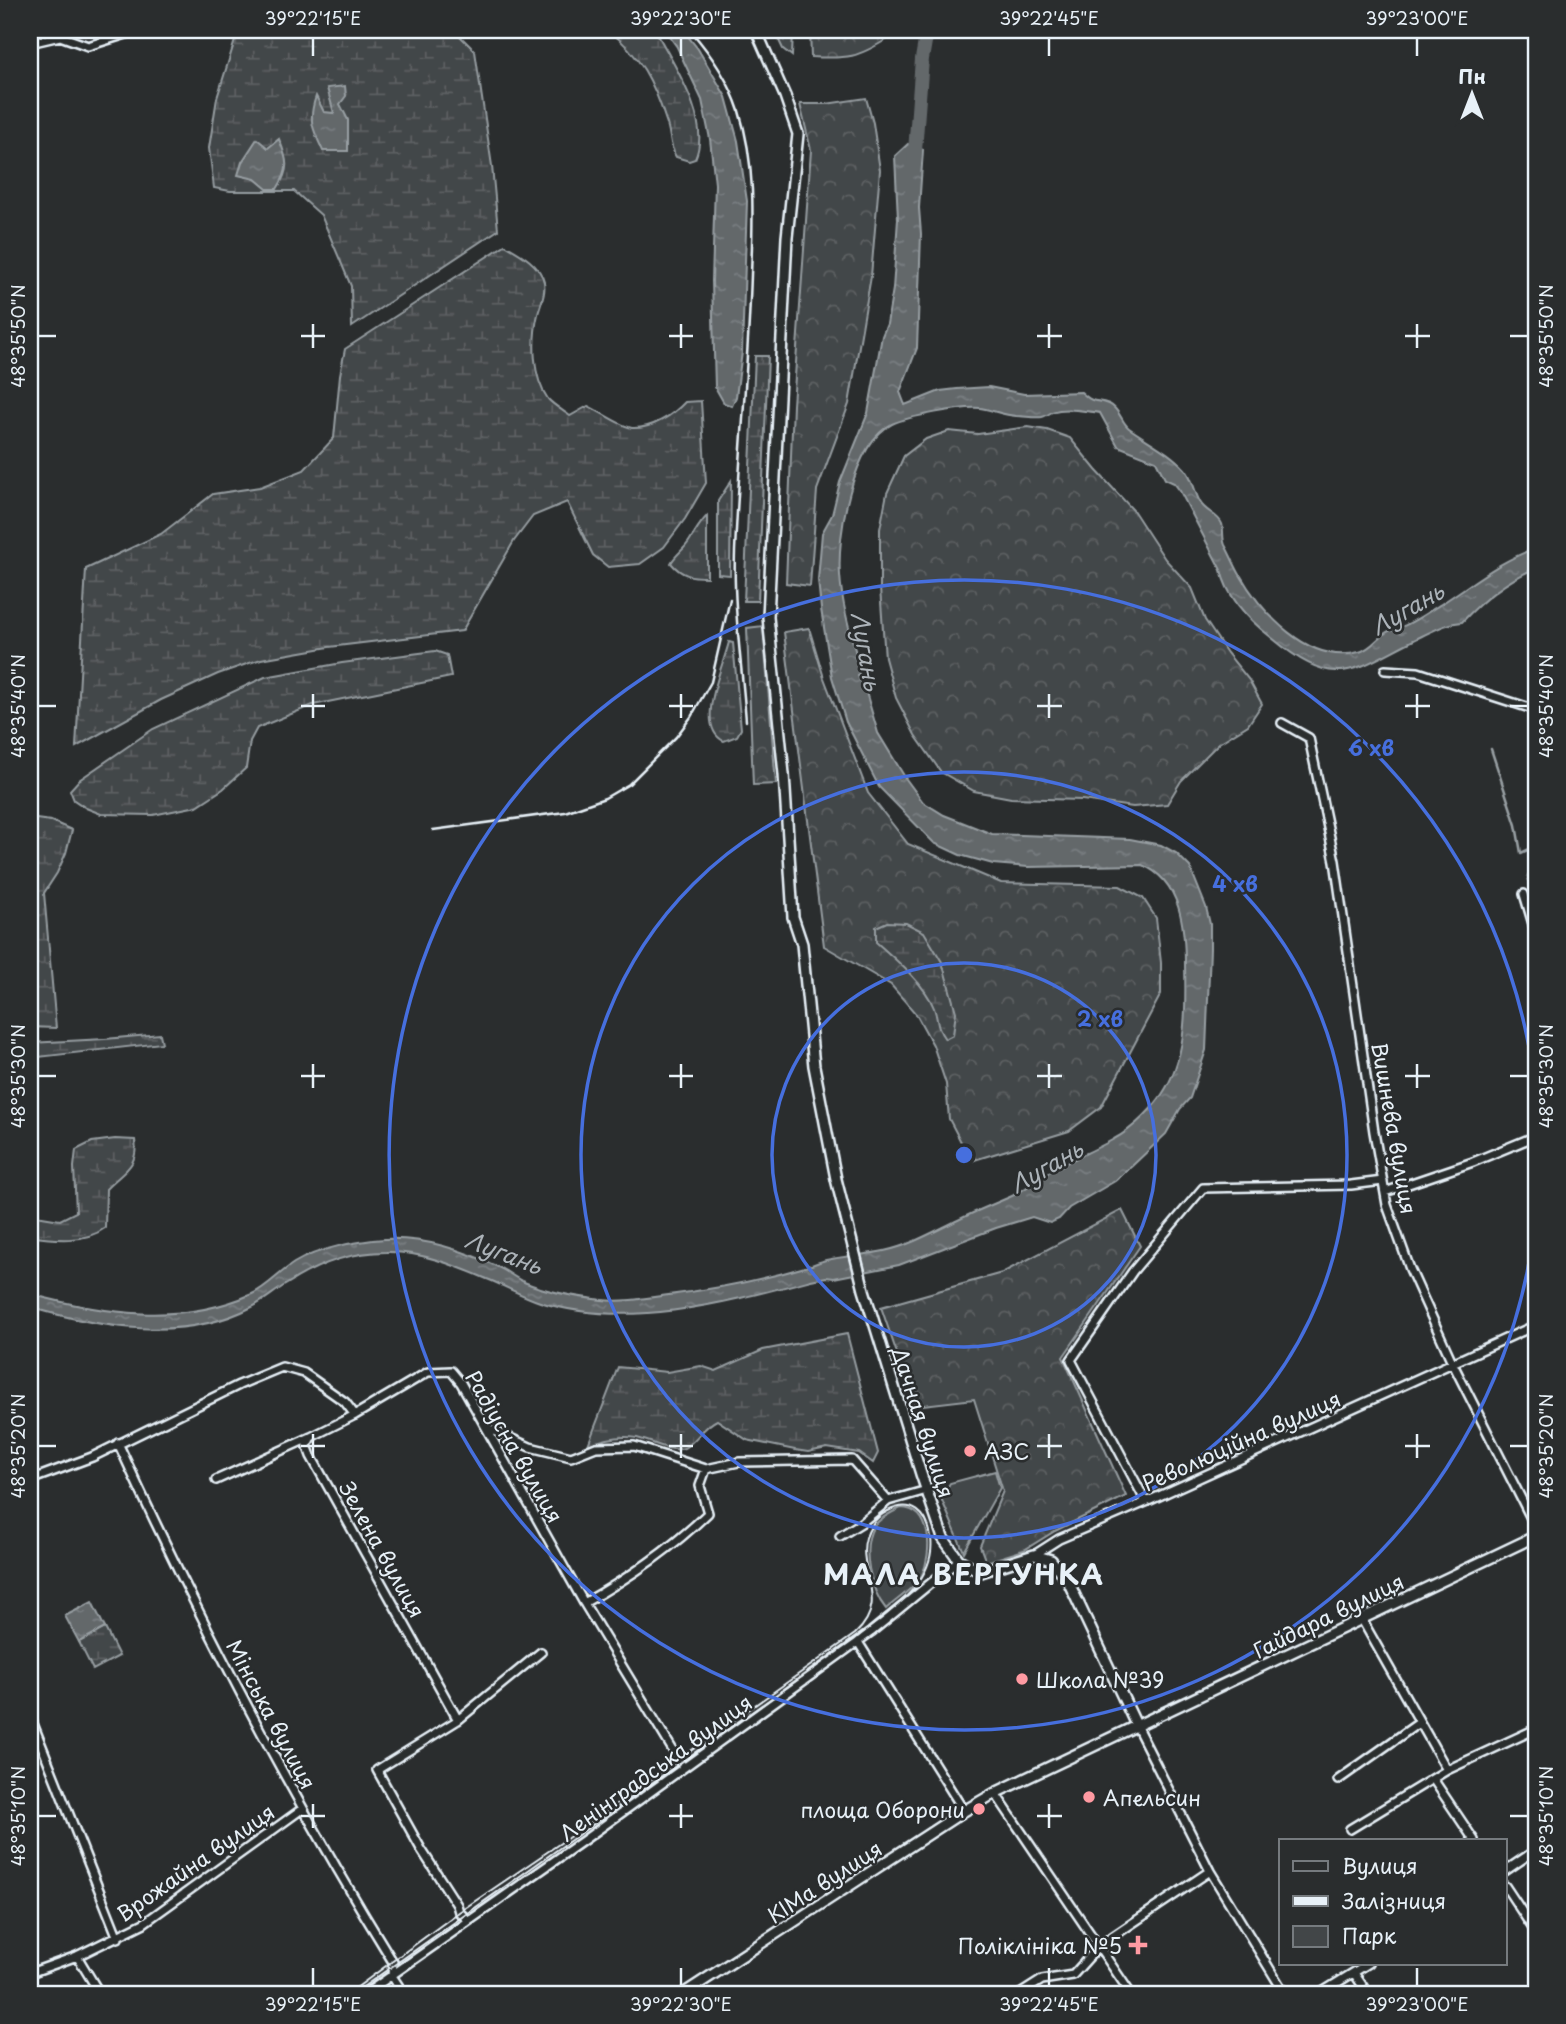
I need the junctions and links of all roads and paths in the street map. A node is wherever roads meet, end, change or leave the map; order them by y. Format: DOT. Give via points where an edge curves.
graph roads {
  1 [pos="139,30"];
  2 [pos="756,30"];
  3 [pos="30,43"];
  4 [pos="1385,670"];
  5 [pos="1536,710"];
  6 [pos="1282,723"];
  7 [pos="1524,894"];
  8 [pos="1536,934"];
  9 [pos="1536,1136"];
  10 [pos="1382,1181"];
  11 [pos="1385,1192"];
  12 [pos="1536,1325"];
  13 [pos="1454,1364"];
  14 [pos="355,1415"];
  15 [pos="485,1426"];
  16 [pos="311,1437"];
  17 [pos="118,1443"];
  18 [pos="706,1469"];
  19 [pos="30,1480"];
  20 [pos="216,1480"];
  21 [pos="927,1490"];
  22 [pos="888,1501"];
  23 [pos="1146,1502"];
  24 [pos="1536,1528"];
  25 [pos="841,1536"];
  26 [pos="1536,1536"];
  27 [pos="1034,1555"];
  28 [pos="959,1560"];
  29 [pos="584,1603"];
  30 [pos="1361,1618"];
  31 [pos="858,1642"];
  32 [pos="541,1652"];
  33 [pos="30,1717"];
  34 [pos="458,1720"];
  35 [pos="1420,1722"];
  36 [pos="1137,1727"];
  37 [pos="1536,1729"];
  38 [pos="684,1766"];
  39 [pos="1447,1770"];
  40 [pos="1433,1779"];
  41 [pos="1338,1780"];
  42 [pos="995,1793"];
  43 [pos="302,1809"];
  44 [pos="964,1811"];
  45 [pos="1350,1829"];
  46 [pos="1473,1839"];
  47 [pos="1536,1850"];
  48 [pos="1506,1870"];
  49 [pos="1210,1871"];
  50 [pos="1506,1888"];
  51 [pos="469,1921"];
  52 [pos="1536,1933"];
  53 [pos="118,1938"];
  54 [pos="1100,1945"];
  55 [pos="77,1956"];
  56 [pos="1366,1965"];
  57 [pos="30,1973"];
  58 [pos="1354,1973"];
  59 [pos="392,1976"];
  60 [pos="100,1994"];
  61 [pos="365,1994"];
  62 [pos="404,1994"];
  63 [pos="683,1994"];
  64 [pos="1020,1994"];
  65 [pos="1131,1994"];
  66 [pos="1285,1994"];
  67 [pos="1319,1994"];
  68 [pos="1368,1994"];
  1 -- 3 [label="street" via="88,46 60,36"];
  2 -- 21 [label="street, Дачная вулиця" via="798,134 787,237 768,617 785,774 793,917 802,944 814,1066 842,1204"];
  4 -- 5 [label="street" via="1418,672"];
  6 -- 10 [label="street, Вишнева вулиця" via="1308,738 1335,862"];
  7 -- 8 [label="street"];
  9 -- 11 [label="street"];
  10 -- 11 [label="street, Вишнева вулиця"];
  10 -- 23 [label="street" via="1203,1188 1133,1271 1071,1360"];
  11 -- 13 [label="street, Вишнева вулиця" via="1410,1269"];
  12 -- 13 [label="street, Революційна вулиця"];
  13 -- 23 [label="street, Революційна вулиця"];
  13 -- 24 [label="street, Вишнева вулиця"];
  14 -- 15 [label="street, Радіусна вулиця" via="428,1372 450,1371"];
  14 -- 16 [label="street"];
  14 -- 17 [label="street" via="345,1402 304,1373 282,1367"];
  15 -- 18 [label="street" via="530,1447 571,1457 596,1447 634,1446"];
  15 -- 29 [label="street, Радіусна вулиця"];
  16 -- 20 [label="street"];
  16 -- 34 [label="street, Зелена вулиця" via="307,1445 311,1455"];
  17 -- 19 [label="street"];
  17 -- 43 [label="street, Мінська вулиця" via="165,1545"];
  18 -- 22 [label="street" via="738,1462 852,1461"];
  18 -- 29 [label="street" via="700,1486 708,1513 655,1558"];
  21 -- 22 [label="street"];
  21 -- 28 [label="street, Дачная вулиця" via="943,1538"];
  22 -- 25 [label="street"];
  23 -- 27 [label="street, Революційна вулиця" via="1059,1539"];
  26 -- 30 [label="street, Гайдара вулиця"];
  27 -- 28 [label="street, Революційна вулиця" via="981,1572"];
  27 -- 36 [label="street" via="1051,1560 1068,1581"];
  28 -- 31 [label="street, Ленінградська вулиця"];
  29 -- 38 [label="street, Радіусна вулиця"];
  30 -- 35 [label="street"];
  30 -- 36 [label="street, Гайдара вулиця"];
  31 -- 38 [label="street, Ленінградська вулиця"];
  31 -- 44 [label="street"];
  32 -- 34 [label="street"];
  33 -- 53 [label="street"];
  34 -- 51 [label="street" via="377,1770 459,1912"];
  35 -- 39 [label="street"];
  35 -- 41 [label="street"];
  36 -- 42 [label="street, КІМа вулиця"];
  36 -- 49 [label="street"];
  37 -- 39 [label="street"];
  38 -- 51 [label="street, Ленінградська вулиця"];
  39 -- 40 [label="street"];
  40 -- 45 [label="street"];
  40 -- 46 [label="street"];
  42 -- 44 [label="street, КІМа вулиця"];
  42 -- 54 [label="street"];
  43 -- 53 [label="street, Врожайна вулиця"];
  43 -- 59 [label="street, Мінська вулиця" via="393,1962"];
  44 -- 63 [label="street, КІМа вулиця"];
  47 -- 48 [label="street"];
  49 -- 54 [label="street"];
  49 -- 66 [label="street"];
  50 -- 52 [label="street"];
  51 -- 59 [label="street, Ленінградська вулиця"];
  53 -- 55 [label="street, Врожайна вулиця"];
  54 -- 64 [label="street" via="1073,1975 1042,1980"];
  54 -- 65 [label="street"];
  55 -- 57 [label="street, Врожайна вулиця"];
  55 -- 60 [label="street"];
  56 -- 58 [label="street"];
  58 -- 67 [label="street"];
  58 -- 68 [label="street"];
  59 -- 61 [label="street, Ленінградська вулиця"];
  59 -- 62 [label="street, Мінська вулиця"];
}
